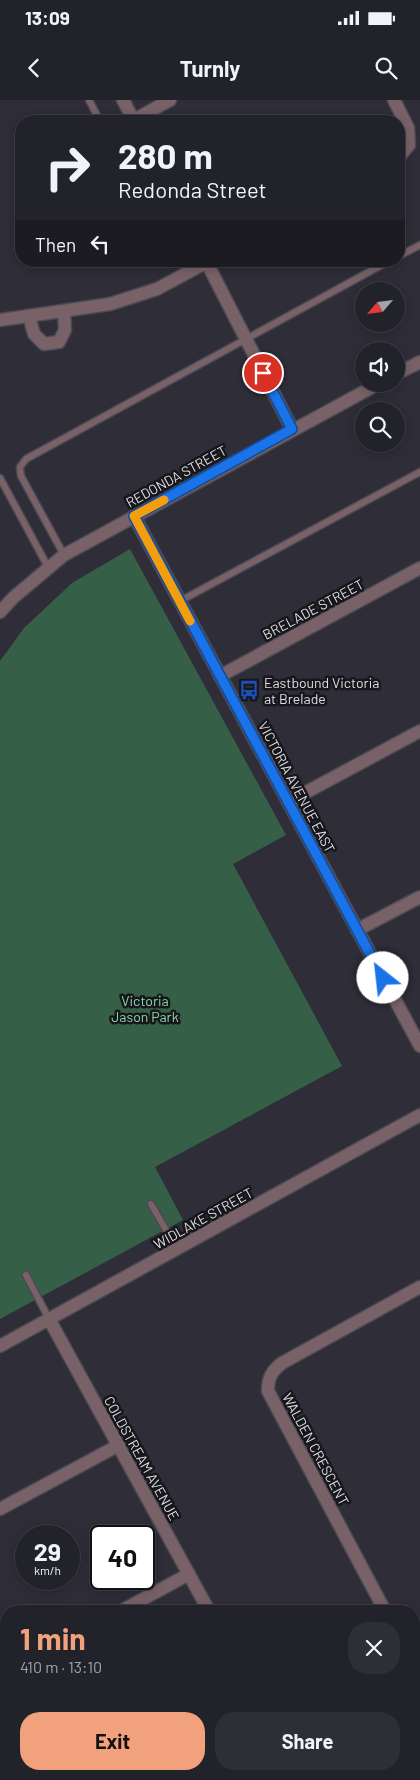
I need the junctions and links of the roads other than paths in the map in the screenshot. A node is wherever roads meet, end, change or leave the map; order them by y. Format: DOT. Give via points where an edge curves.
graph roads {
  1 [pos="89,100"];
  2 [pos="123,100"];
  3 [pos="170,100"];
  4 [pos="394,100"];
  5 [pos="97,115"];
  6 [pos="131,115"];
  7 [pos="144,115"];
  8 [pos="402,115"];
  9 [pos="405,122"];
  10 [pos="405,150"];
  11 [pos="420,244"];
  12 [pos="405,253"];
  13 [pos="198,267"];
  14 [pos="209,267"];
  15 [pos="378,267"];
  16 [pos="64,311"];
  17 [pos="29,316"];
  18 [pos="0,320"];
  19 [pos="245,339"];
  20 [pos="420,362"];
  21 [pos="405,370"];
  22 [pos="363,392"];
  23 [pos="292,429"];
  24 [pos="420,472"];
  25 [pos="0,478"];
  26 [pos="134,516"];
  27 [pos="64,555"];
  28 [pos="48,567"];
  29 [pos="420,568"];
  30 [pos="180,602"];
  31 [pos="0,612"];
  32 [pos="220,676"];
  33 [pos="420,732"];
  34 [pos="288,802"];
  35 [pos="420,897"];
  36 [pos="357,930"];
  37 [pos="420,1046"];
  38 [pos="420,1115"];
  39 [pos="150,1204"];
  40 [pos="176,1249"];
  41 [pos="26,1275"];
  42 [pos="420,1287"];
  43 [pos="49,1319"];
  44 [pos="0,1346"];
  45 [pos="119,1445"];
  46 [pos="0,1509"];
  47 [pos="189,1574"];
  48 [pos="132,1605"];
  49 [pos="205,1605"];
  50 [pos="382,1605"];
  1 -- 5 [label="lane"];
  2 -- 6 [label="street"];
  3 -- 7 [label="street"];
  4 -- 8 [label="street"];
  9 -- 10 [label="street" via="409,145"];
  11 -- 12 [label="lane"];
  13 -- 16 [label="street" via="157,289 110,304"];
  14 -- 19 [label="street"];
  15 -- 19 [label="lane"];
  16 -- 17 [label="street"];
  16 -- 17 [label="street" via="65,330 59,342 44,344 34,334"];
  17 -- 18 [label="street"];
  19 -- 23 [label="street"];
  19 -- 27 [label="lane" via="26,458 20,467 21,476"];
  20 -- 21 [label="street"];
  22 -- 23 [label="street, REDONDA STREET"];
  23 -- 26 [label="street, REDONDA STREET"];
  24 -- 30 [label="lane"];
  25 -- 28 [label="lane"];
  26 -- 27 [label="street, REDONDA STREET"];
  26 -- 30 [label="street, VICTORIA AVENUE EAST"];
  27 -- 28 [label="street, REDONDA STREET"];
  28 -- 31 [label="street, REDONDA STREET"];
  29 -- 32 [label="street, BRELADE STREET"];
  30 -- 32 [label="street, VICTORIA AVENUE EAST"];
  32 -- 34 [label="street, VICTORIA AVENUE EAST"];
  33 -- 34 [label="street"];
  34 -- 36 [label="street, VICTORIA AVENUE EAST"];
  35 -- 36 [label="street"];
  36 -- 37 [label="street, VICTORIA AVENUE EAST"];
  38 -- 40 [label="street, WIDLAKE STREET"];
  39 -- 40 [label="lane"];
  40 -- 43 [label="street, WIDLAKE STREET"];
  41 -- 43 [label="lane"];
  42 -- 50 [label="street, WALDEN CRESCENT" via="282,1362 268,1380 268,1391"];
  43 -- 44 [label="street, WIDLAKE STREET"];
  43 -- 45 [label="street, COLDSTREAM AVENUE"];
  45 -- 46 [label="street"];
  45 -- 47 [label="street, COLDSTREAM AVENUE"];
  47 -- 48 [label="street"];
  47 -- 49 [label="street, COLDSTREAM AVENUE"];
}
